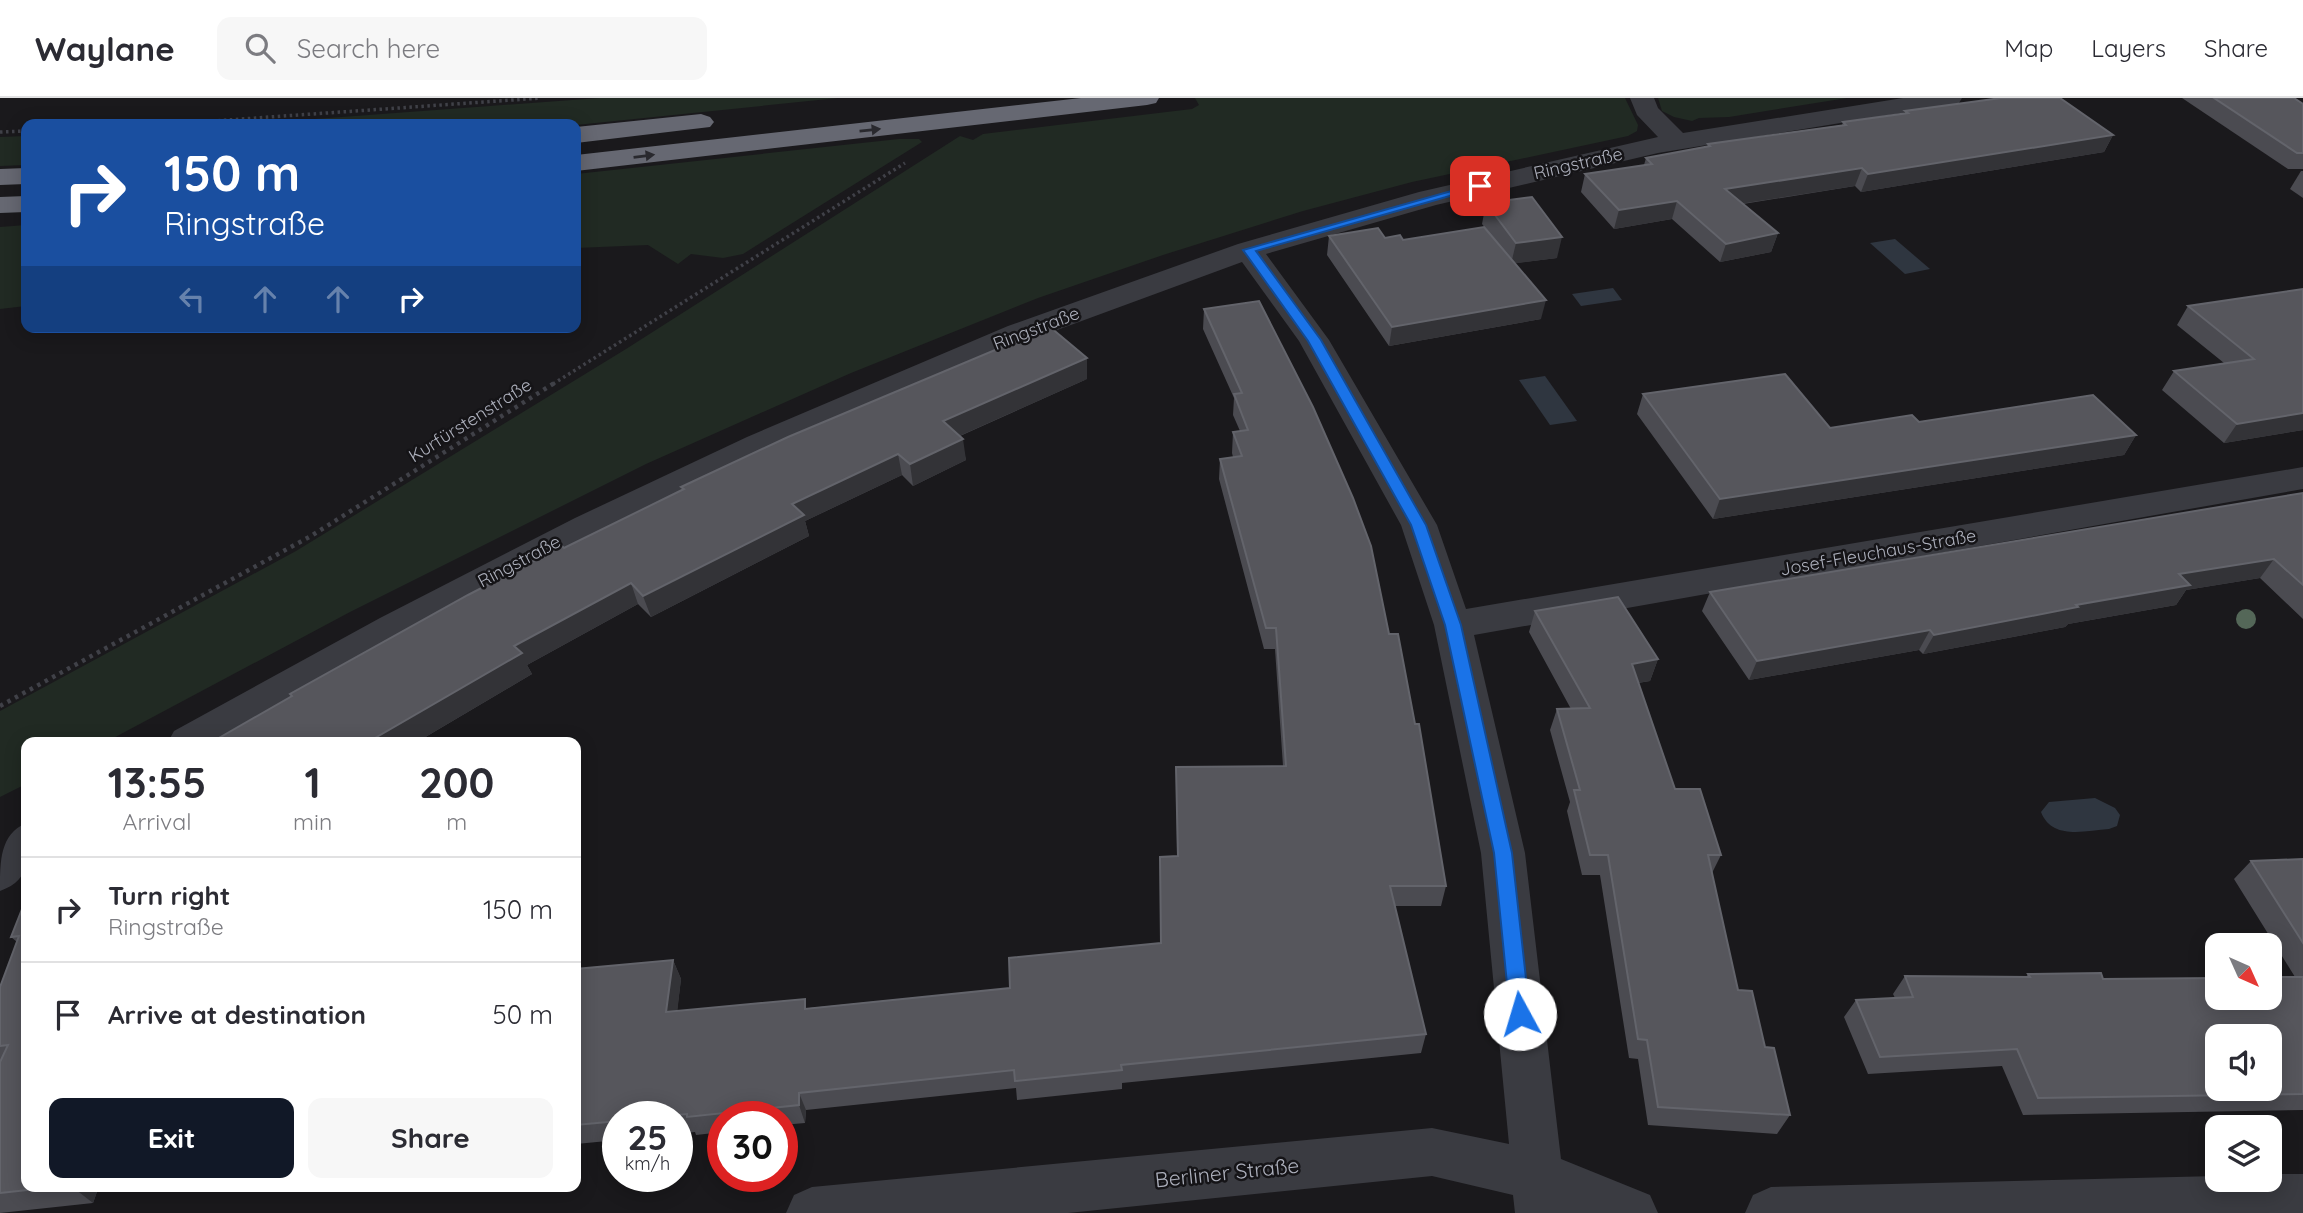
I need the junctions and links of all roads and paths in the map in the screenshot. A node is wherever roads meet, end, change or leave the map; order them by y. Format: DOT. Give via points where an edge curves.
graph roads {
  1 [pos="541,98"];
  2 [pos="1147,98"];
  3 [pos="1642,98"];
  4 [pos="1950,98"];
  5 [pos="241,119"];
  6 [pos="724,120"];
  7 [pos="21,131"];
  8 [pos="0,132"];
  9 [pos="581,134"];
  10 [pos="1677,142"];
  11 [pos="912,159"];
  12 [pos="581,162"];
  13 [pos="21,176"];
  14 [pos="0,177"];
  15 [pos="21,204"];
  16 [pos="0,205"];
  17 [pos="1248,250"];
  18 [pos="2303,478"];
  19 [pos="1453,625"];
  20 [pos="0,706"];
  21 [pos="197,737"];
  22 [pos="21,847"];
  23 [pos="0,873"];
  24 [pos="1539,1194"];
  25 [pos="2303,1199"];
  26 [pos="812,1213"];
  27 [pos="1632,1213"];
  28 [pos="1771,1213"];
  1 -- 5 [label="path"];
  12 -- 2 [label="highway, one-way"];
  3 -- 10 [label="street" via="1646,110"];
  4 -- 10 [label="street, Ringstraße"];
  6 -- 9 [label="highway"];
  7 -- 8 [label="path"];
  10 -- 17 [label="street, Ringstraße" via="1429,198"];
  11 -- 20 [label="path, Kurfürstenstraße" via="312,536"];
  13 -- 14 [label="highway"];
  15 -- 16 [label="highway"];
  17 -- 19 [label="street" via="1314,340 1419,525"];
  17 -- 21 [label="street, Ringstraße" via="1019,333 759,444 587,526"];
  18 -- 19 [label="street, Josef-Fleuchaus-Straße"];
  19 -- 24 [label="street" via="1503,853"];
  22 -- 23 [label="street"];
  24 -- 26 [label="street, Berliner Straße" via="1432,1152"];
  24 -- 27 [label="street, Berliner Straße"];
  25 -- 28 [label="street"];
}
